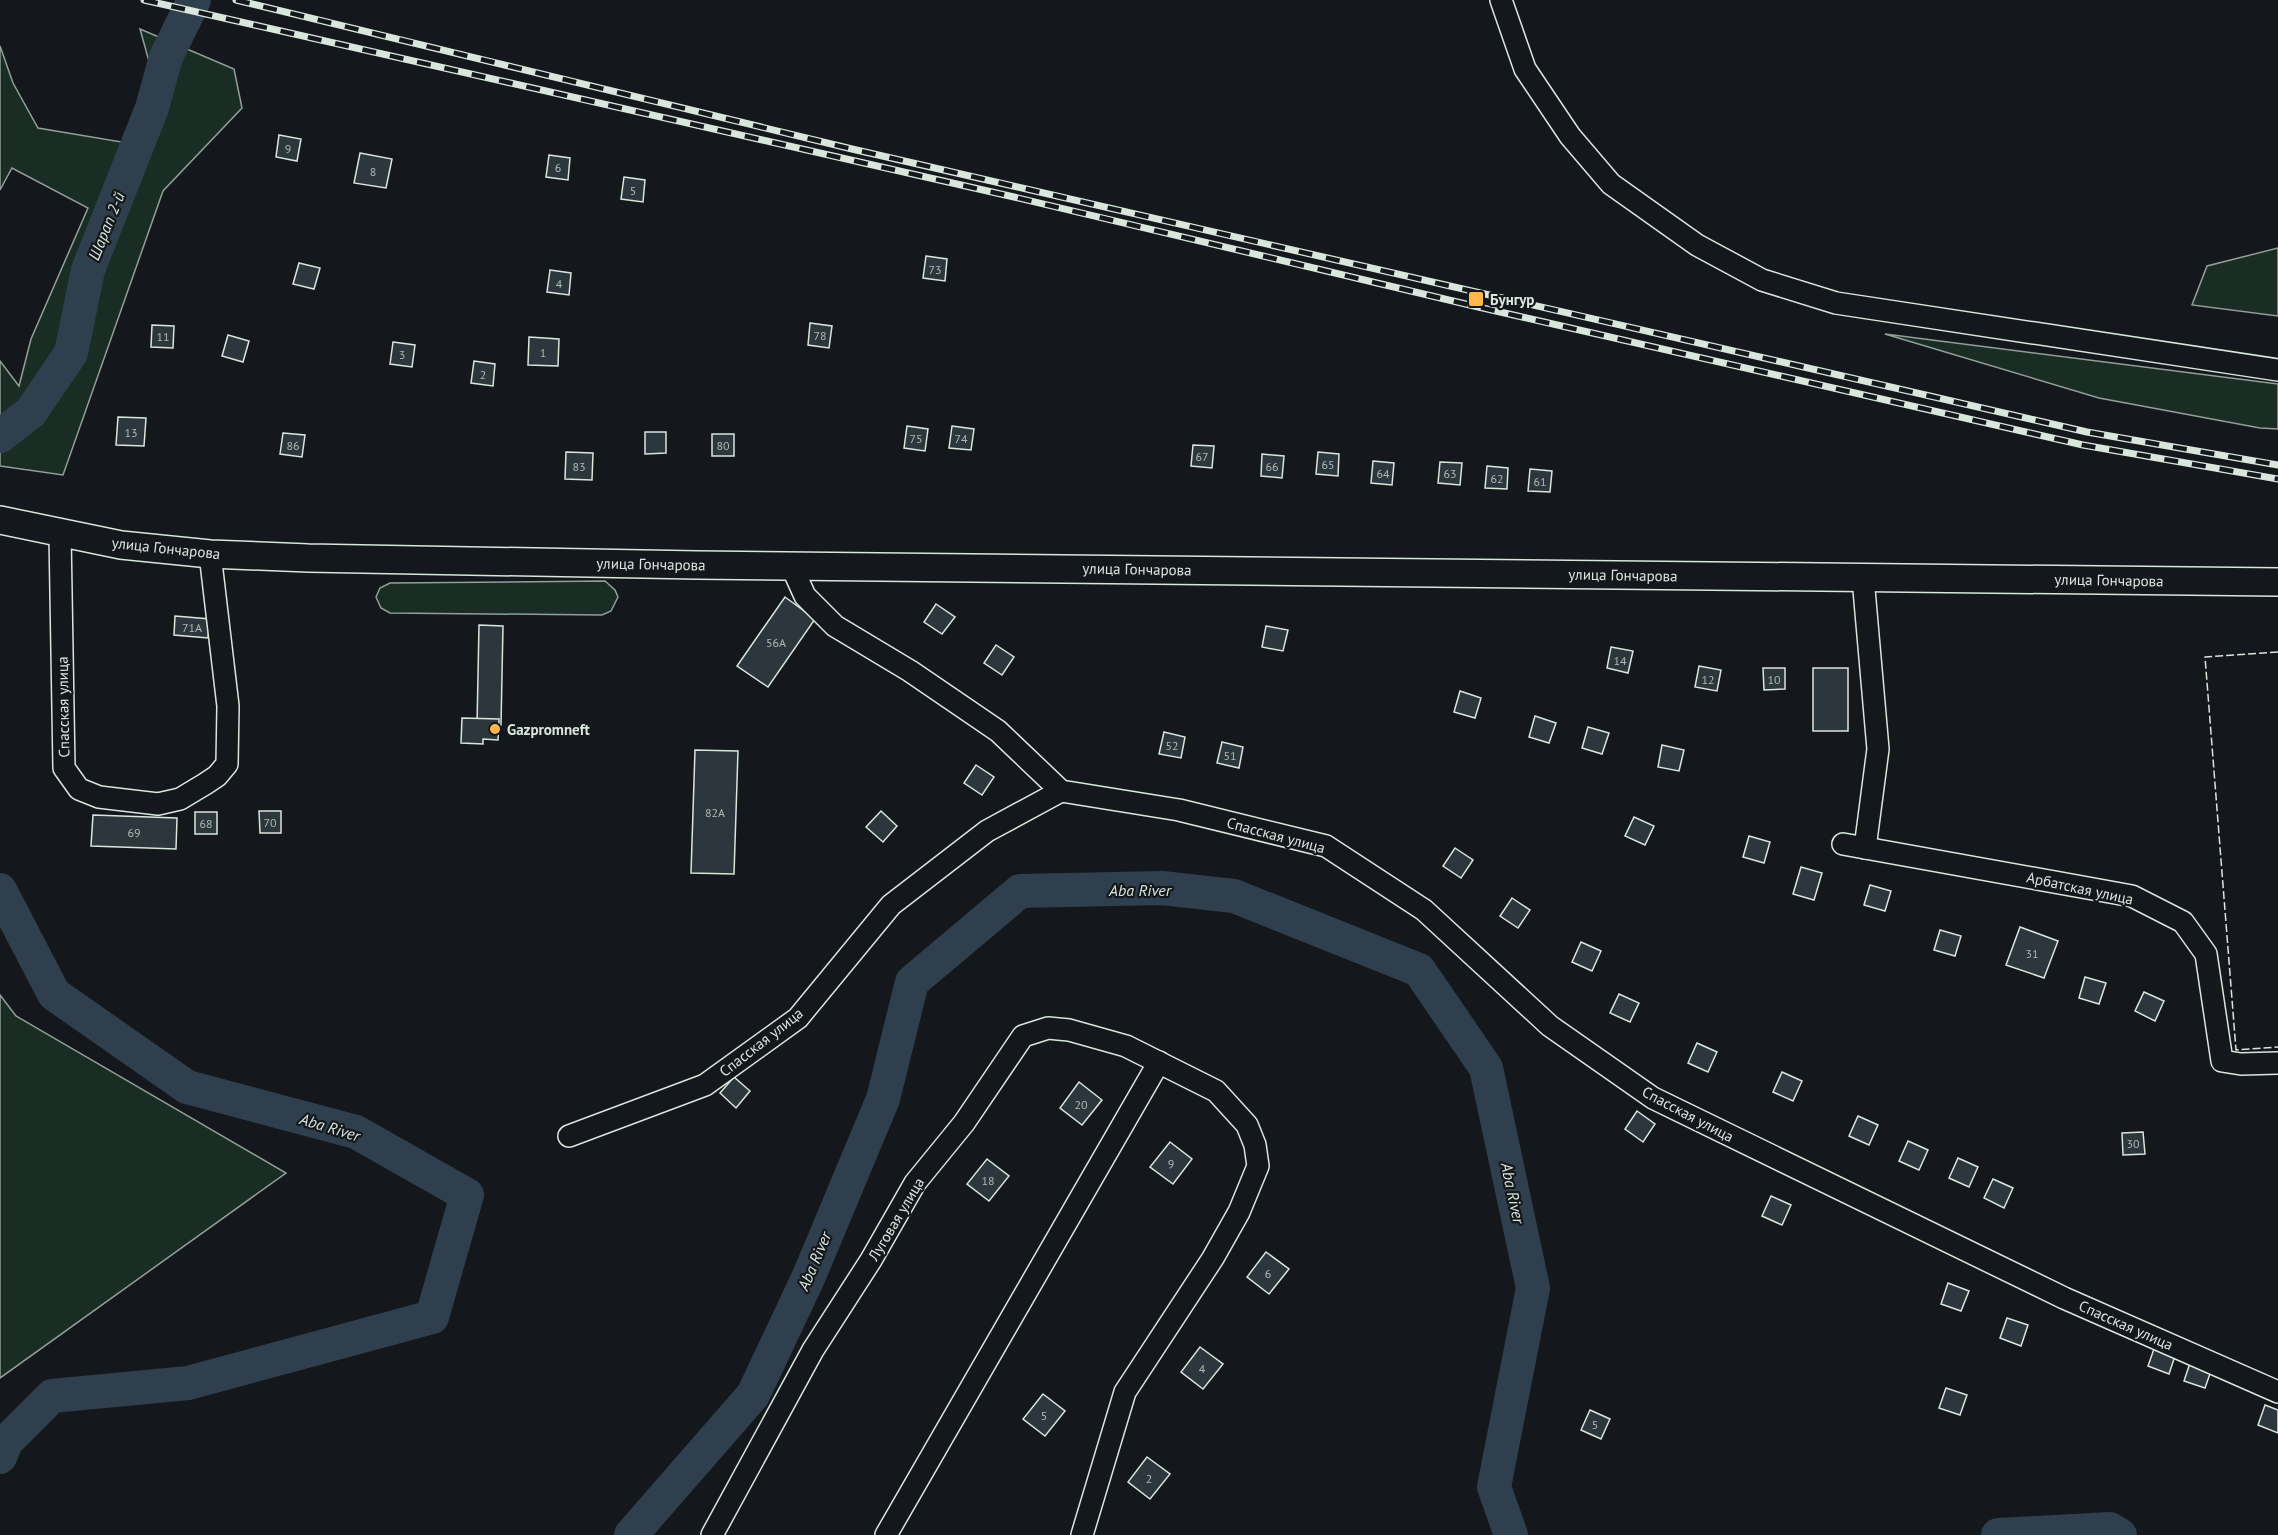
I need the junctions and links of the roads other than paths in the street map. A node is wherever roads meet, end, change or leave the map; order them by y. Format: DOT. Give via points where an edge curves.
graph roads {
  1 [pos="1501,0"];
  2 [pos="2278,370"];
  3 [pos="0,520"];
  4 [pos="60,534"];
  5 [pos="210,554"];
  6 [pos="791,565"];
  7 [pos="1863,578"];
  8 [pos="2278,582"];
  9 [pos="1061,791"];
  10 [pos="1843,844"];
  11 [pos="1865,848"];
  12 [pos="1159,1062"];
  13 [pos="2278,1063"];
  14 [pos="569,1136"];
  15 [pos="2278,1392"];
  16 [pos="712,1535"];
  17 [pos="886,1535"];
  18 [pos="1082,1535"];
  1 -- 2 [label="street" via="1525,69 1570,136 1611,184 1697,245 1762,280 1836,303"];
  3 -- 4 [label="main road, улица Гончарова"];
  4 -- 5 [label="main road, улица Гончарова"];
  4 -- 5 [label="street, Спасская улица" via="64,768 79,789 99,797 158,804 180,799 217,776 227,764 228,706"];
  5 -- 6 [label="main road, улица Гончарова"];
  6 -- 7 [label="main road, улица Гончарова"];
  6 -- 9 [label="street" via="806,596 835,626 910,671 998,732"];
  7 -- 8 [label="main road, улица Гончарова"];
  7 -- 11 [label="street" via="1878,749"];
  9 -- 14 [label="street, Спасская улица" via="987,831 891,905 798,1018 705,1085"];
  9 -- 15 [label="street, Спасская улица" via="1179,810 1326,846 1424,910 1550,1026 1653,1098 2064,1298"];
  10 -- 11 [label="street, Арбатская улица"];
  11 -- 13 [label="street, Арбатская улица" via="2132,896 2183,922 2206,954 2222,1061"];
  12 -- 16 [label="street, Луговая улица" via="1126,1046 1069,1030 1048,1028 1023,1036 964,1123 915,1183 813,1350"];
  12 -- 17 [label="street"];
  12 -- 18 [label="street, Луговая улица" via="1216,1091 1247,1125 1258,1166 1239,1212 1213,1258 1125,1392"];
}
